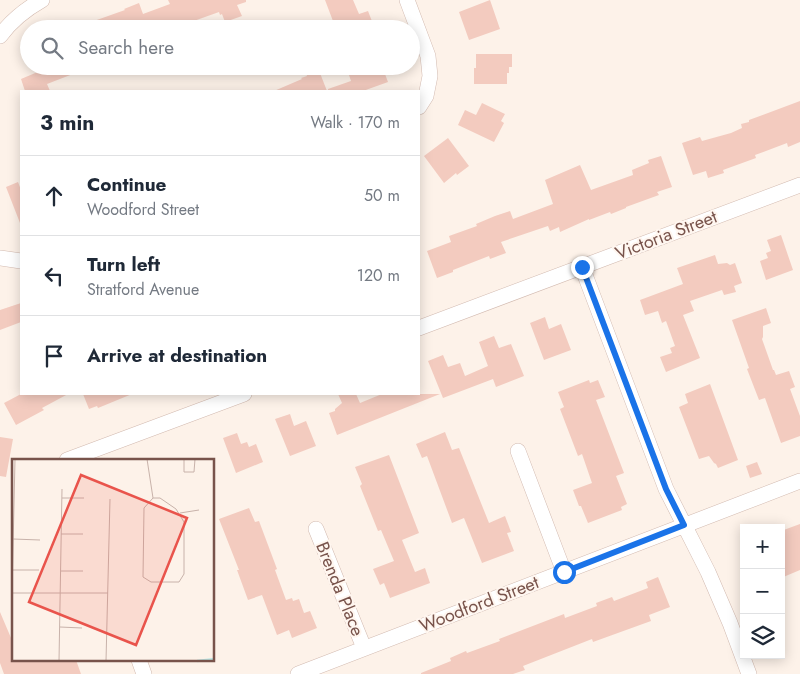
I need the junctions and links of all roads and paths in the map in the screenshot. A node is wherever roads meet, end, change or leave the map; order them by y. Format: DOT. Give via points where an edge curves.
graph roads {
  1 [pos="42,0"];
  2 [pos="407,0"];
  3 [pos="414,20"];
  4 [pos="420,35"];
  5 [pos="0,36"];
  6 [pos="420,105"];
  7 [pos="800,185"];
  8 [pos="0,258"];
  9 [pos="20,261"];
  10 [pos="582,267"];
  11 [pos="420,328"];
  12 [pos="241,395"];
  13 [pos="518,451"];
  14 [pos="70,459"];
  15 [pos="800,481"];
  16 [pos="684,525"];
  17 [pos="316,530"];
  18 [pos="564,572"];
  19 [pos="364,648"];
  20 [pos="140,662"];
  21 [pos="144,674"];
  22 [pos="298,674"];
  23 [pos="749,674"];
  1 -- 5 [label="street" via="30,6"];
  2 -- 3 [label="street"];
  4 -- 6 [label="street" via="428,56 430,76 426,96"];
  7 -- 10 [label="street, Victoria Street"];
  8 -- 9 [label="street"];
  10 -- 11 [label="street, Victoria Street"];
  10 -- 16 [label="street" via="666,489"];
  12 -- 14 [label="street"];
  13 -- 18 [label="street"];
  15 -- 16 [label="street, Woodford Street"];
  16 -- 18 [label="street, Woodford Street"];
  16 -- 23 [label="street" via="708,572"];
  17 -- 19 [label="street, Brenda Place"];
  18 -- 19 [label="street, Woodford Street"];
  19 -- 22 [label="street, Woodford Street"];
  20 -- 21 [label="street"];
}
